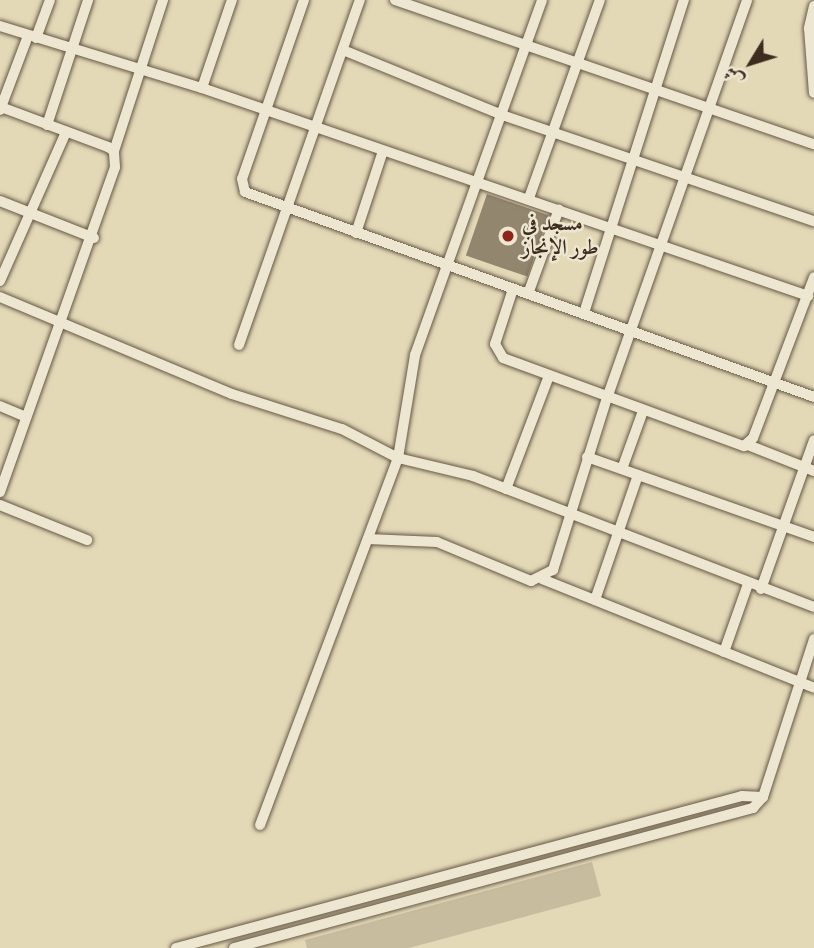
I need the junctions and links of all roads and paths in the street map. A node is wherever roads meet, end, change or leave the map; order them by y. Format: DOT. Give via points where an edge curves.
graph roads {
  1 [pos="50,0"];
  2 [pos="88,0"];
  3 [pos="163,0"];
  4 [pos="232,0"];
  5 [pos="304,0"];
  6 [pos="360,0"];
  7 [pos="395,0"];
  8 [pos="542,0"];
  9 [pos="600,0"];
  10 [pos="684,0"];
  11 [pos="747,0"];
  12 [pos="814,6"];
  13 [pos="0,26"];
  14 [pos="32,37"];
  15 [pos="527,46"];
  16 [pos="73,48"];
  17 [pos="343,50"];
  18 [pos="578,63"];
  19 [pos="138,69"];
  20 [pos="202,88"];
  21 [pos="659,91"];
  22 [pos="814,93"];
  23 [pos="1,109"];
  24 [pos="711,109"];
  25 [pos="264,110"];
  26 [pos="502,115"];
  27 [pos="47,125"];
  28 [pos="316,129"];
  29 [pos="66,132"];
  30 [pos="552,132"];
  31 [pos="814,144"];
  32 [pos="114,151"];
  33 [pos="383,151"];
  34 [pos="636,161"];
  35 [pos="687,178"];
  36 [pos="479,181"];
  37 [pos="529,198"];
  38 [pos="0,201"];
  39 [pos="288,209"];
  40 [pos="559,209"];
  41 [pos="31,212"];
  42 [pos="814,221"];
  43 [pos="614,229"];
  44 [pos="356,233"];
  45 [pos="94,238"];
  46 [pos="663,248"];
  47 [pos="450,267"];
  48 [pos="814,277"];
  49 [pos="0,281"];
  50 [pos="513,289"];
  51 [pos="528,294"];
  52 [pos="808,296"];
  53 [pos="0,297"];
  54 [pos="584,313"];
  55 [pos="64,321"];
  56 [pos="632,330"];
  57 [pos="239,345"];
  58 [pos="549,376"];
  59 [pos="773,383"];
  60 [pos="814,397"];
  61 [pos="607,398"];
  62 [pos="0,406"];
  63 [pos="643,411"];
  64 [pos="24,416"];
  65 [pos="814,440"];
  66 [pos="748,445"];
  67 [pos="587,457"];
  68 [pos="398,458"];
  69 [pos="622,469"];
  70 [pos="809,469"];
  71 [pos="638,475"];
  72 [pos="506,489"];
  73 [pos="0,492"];
  74 [pos="0,505"];
  75 [pos="567,515"];
  76 [pos="783,526"];
  77 [pos="616,533"];
  78 [pos="814,537"];
  79 [pos="368,539"];
  80 [pos="87,540"];
  81 [pos="542,579"];
  82 [pos="748,584"];
  83 [pos="761,589"];
  84 [pos="595,600"];
  85 [pos="814,607"];
  86 [pos="814,639"];
  87 [pos="724,652"];
  88 [pos="797,681"];
  89 [pos="814,688"];
  90 [pos="763,797"];
  91 [pos="260,825"];
  92 [pos="176,948"];
  93 [pos="234,948"];
  1 -- 14 [label="street"];
  2 -- 16 [label="street"];
  3 -- 19 [label="street"];
  4 -- 20 [label="street"];
  5 -- 25 [label="street"];
  6 -- 17 [label="street"];
  7 -- 15 [label="street"];
  8 -- 15 [label="street"];
  9 -- 18 [label="street"];
  10 -- 21 [label="street"];
  11 -- 24 [label="street"];
  12 -- 22 [label="street" via="809,28"];
  13 -- 14 [label="street"];
  14 -- 16 [label="street"];
  14 -- 23 [label="street"];
  15 -- 18 [label="street"];
  15 -- 26 [label="street"];
  16 -- 19 [label="street"];
  16 -- 27 [label="street"];
  17 -- 26 [label="street"];
  17 -- 28 [label="street"];
  18 -- 21 [label="street"];
  18 -- 30 [label="street"];
  19 -- 20 [label="street"];
  19 -- 32 [label="street"];
  20 -- 25 [label="street"];
  21 -- 24 [label="street"];
  21 -- 34 [label="street"];
  23 -- 27 [label="street"];
  24 -- 31 [label="street"];
  24 -- 35 [label="street"];
  25 -- 28 [label="street"];
  25 -- 39 [label="street" via="242,189"];
  26 -- 30 [label="street"];
  26 -- 36 [label="street"];
  27 -- 29 [label="street"];
  28 -- 33 [label="street"];
  28 -- 39 [label="street"];
  29 -- 32 [label="street"];
  29 -- 41 [label="street"];
  30 -- 34 [label="street"];
  30 -- 37 [label="street"];
  32 -- 45 [label="street" via="113,181"];
  33 -- 36 [label="street"];
  33 -- 44 [label="street"];
  34 -- 35 [label="street"];
  34 -- 43 [label="street"];
  35 -- 42 [label="street"];
  35 -- 46 [label="street"];
  36 -- 37 [label="street"];
  36 -- 47 [label="street"];
  37 -- 40 [label="street"];
  38 -- 41 [label="street"];
  39 -- 44 [label="street"];
  39 -- 57 [label="street"];
  40 -- 43 [label="street"];
  40 -- 51 [label="street"];
  41 -- 45 [label="street"];
  41 -- 49 [label="street"];
  43 -- 46 [label="street"];
  43 -- 54 [label="street"];
  44 -- 47 [label="street"];
  45 -- 55 [label="street"];
  46 -- 52 [label="street"];
  46 -- 56 [label="street"];
  47 -- 50 [label="street"];
  47 -- 68 [label="street" via="408,381"];
  48 -- 52 [label="street"];
  50 -- 51 [label="street"];
  50 -- 58 [label="street" via="495,349 503,358"];
  51 -- 54 [label="street"];
  52 -- 59 [label="street"];
  53 -- 55 [label="street"];
  54 -- 56 [label="street"];
  55 -- 64 [label="street"];
  55 -- 68 [label="street" via="232,394 342,429"];
  56 -- 59 [label="street"];
  56 -- 61 [label="street"];
  58 -- 61 [label="street"];
  58 -- 72 [label="street"];
  59 -- 60 [label="street"];
  59 -- 66 [label="street"];
  61 -- 63 [label="street"];
  61 -- 67 [label="street"];
  62 -- 64 [label="street"];
  63 -- 66 [label="street"];
  63 -- 69 [label="street"];
  64 -- 73 [label="street"];
  65 -- 70 [label="street"];
  66 -- 70 [label="street"];
  67 -- 69 [label="street"];
  67 -- 75 [label="street"];
  68 -- 72 [label="street" via="449,468"];
  68 -- 79 [label="street"];
  69 -- 71 [label="street"];
  70 -- 76 [label="street"];
  71 -- 76 [label="street"];
  71 -- 77 [label="street"];
  72 -- 75 [label="street"];
  74 -- 80 [label="street"];
  75 -- 77 [label="street"];
  75 -- 81 [label="street" via="556,564"];
  76 -- 78 [label="street"];
  76 -- 83 [label="street"];
  77 -- 82 [label="street"];
  77 -- 84 [label="street"];
  79 -- 81 [label="street" via="437,542 531,581"];
  79 -- 91 [label="street"];
  81 -- 84 [label="street"];
  82 -- 83 [label="street"];
  82 -- 87 [label="street"];
  83 -- 85 [label="street"];
  84 -- 87 [label="street"];
  86 -- 88 [label="street"];
  87 -- 88 [label="street"];
  88 -- 89 [label="street"];
  88 -- 90 [label="street"];
  90 -- 92 [label="street" via="742,796"];
  90 -- 93 [label="street" via="748,810"];
}
